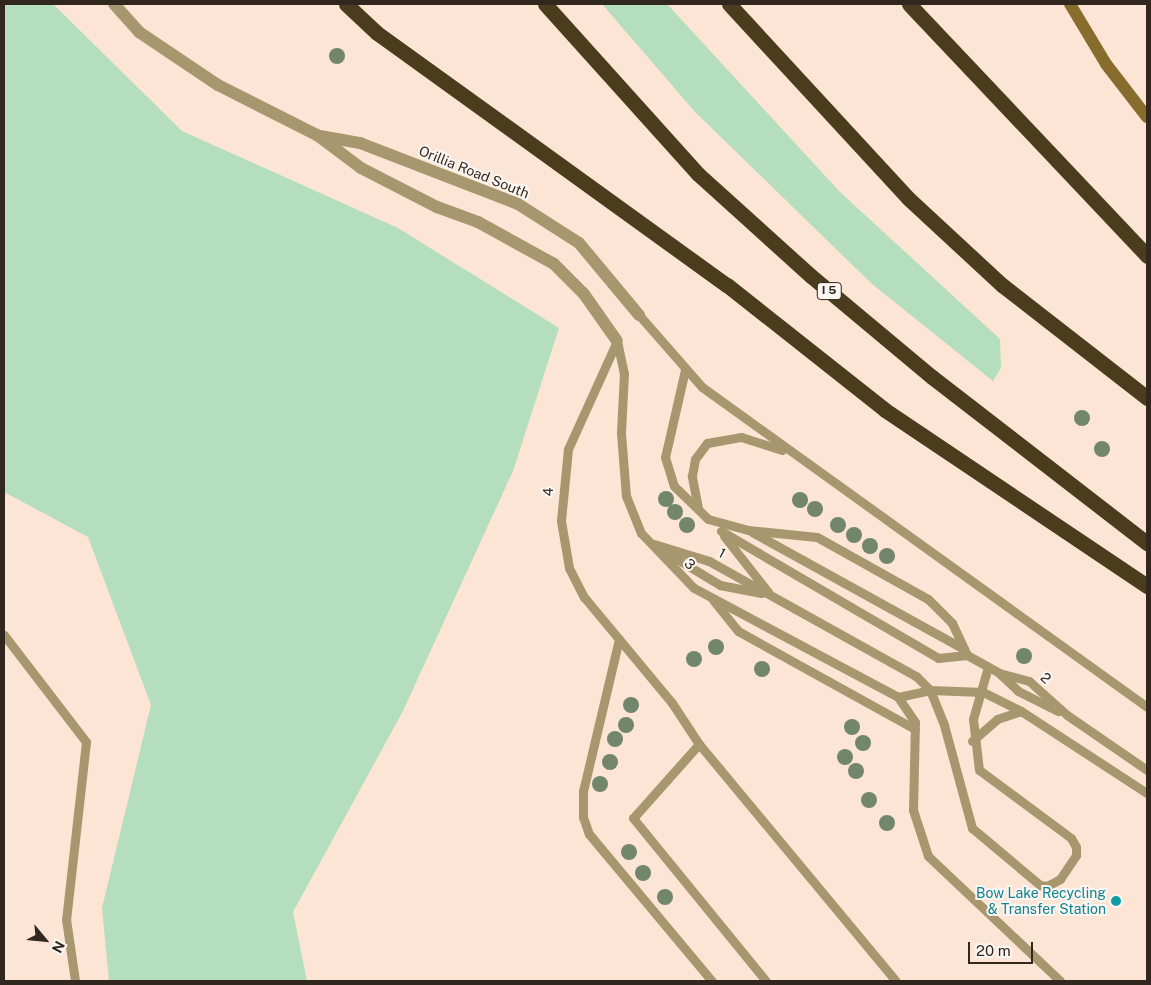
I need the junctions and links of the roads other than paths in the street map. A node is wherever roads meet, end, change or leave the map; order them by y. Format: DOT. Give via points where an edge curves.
graph roads {
  1 [pos="114,4"];
  2 [pos="346,4"];
  3 [pos="545,4"];
  4 [pos="730,4"];
  5 [pos="909,4"];
  6 [pos="1070,4"];
  7 [pos="1147,117"];
  8 [pos="318,135"];
  9 [pos="1147,256"];
  10 [pos="639,315"];
  11 [pos="617,341"];
  12 [pos="685,370"];
  13 [pos="1147,398"];
  14 [pos="787,452"];
  15 [pos="698,508"];
  16 [pos="708,519"];
  17 [pos="748,530"];
  18 [pos="720,532"];
  19 [pos="1147,543"];
  20 [pos="651,544"];
  21 [pos="1147,586"];
  22 [pos="773,597"];
  23 [pos="711,598"];
  24 [pos="4,635"];
  25 [pos="618,638"];
  26 [pos="966,652"];
  27 [pos="988,667"];
  28 [pos="999,673"];
  29 [pos="930,690"];
  30 [pos="983,692"];
  31 [pos="898,697"];
  32 [pos="1147,708"];
  33 [pos="1021,711"];
  34 [pos="1068,715"];
  35 [pos="915,729"];
  36 [pos="972,741"];
  37 [pos="699,744"];
  38 [pos="1147,770"];
  39 [pos="1147,793"];
  40 [pos="75,981"];
  41 [pos="712,981"];
  42 [pos="766,981"];
  43 [pos="896,981"];
  44 [pos="1060,981"];
  1 -- 8 [label="street, Orillia Road South" via="139,32 218,85"];
  2 -- 21 [label="highway" via="377,33 727,285 885,410"];
  3 -- 19 [label="highway, I 5" via="698,174 797,263 932,377"];
  4 -- 13 [label="highway" via="909,199 1002,284"];
  5 -- 9 [label="highway"];
  6 -- 7 [label="main road" via="1106,64"];
  8 -- 10 [label="street, Orillia Road South" via="360,143 518,204 579,243"];
  8 -- 11 [label="street, Orillia Road South" via="361,168 437,207 478,222 554,264 584,294"];
  10 -- 12 [label="lane"];
  11 -- 20 [label="lane" via="624,373 621,433 626,496 641,532"];
  11 -- 25 [label="lane, 4" via="568,450 561,520 569,568 584,598"];
  12 -- 14 [label="lane"];
  12 -- 15 [label="lane" via="665,457 674,486"];
  14 -- 15 [label="lane" via="741,437 707,443 695,459 692,476"];
  14 -- 32 [label="lane"];
  15 -- 16 [label="lane"];
  16 -- 17 [label="lane"];
  16 -- 18 [label="lane"];
  17 -- 26 [label="lane"];
  17 -- 26 [label="lane" via="817,537 828,543 928,599 952,623"];
  18 -- 22 [label="lane"];
  18 -- 26 [label="lane" via="938,658"];
  20 -- 22 [label="lane, 1" via="710,562"];
  20 -- 22 [label="lane" via="720,585"];
  20 -- 23 [label="lane, 3" via="694,588"];
  22 -- 29 [label="lane, 1" via="916,676"];
  23 -- 31 [label="lane"];
  23 -- 35 [label="lane" via="738,631"];
  24 -- 40 [label="lane" via="86,742 66,919"];
  25 -- 37 [label="lane, 4" via="672,704"];
  25 -- 41 [label="lane" via="583,791 583,817 589,834"];
  26 -- 27 [label="lane"];
  27 -- 28 [label="lane"];
  27 -- 30 [label="lane"];
  28 -- 34 [label="lane" via="1018,691"];
  28 -- 34 [label="lane, 2" via="1028,680"];
  29 -- 30 [label="lane"];
  29 -- 31 [label="lane"];
  29 -- 36 [label="lane" via="972,828 1040,886 1060,879 1076,855 1071,838 979,770"];
  30 -- 33 [label="lane"];
  30 -- 36 [label="lane" via="973,719"];
  31 -- 35 [label="lane" via="915,722"];
  33 -- 36 [label="lane" via="997,719"];
  33 -- 39 [label="lane"];
  34 -- 38 [label="lane"];
  35 -- 44 [label="lane" via="913,810 928,856"];
  37 -- 42 [label="lane" via="633,818"];
  37 -- 43 [label="lane, 4"];
}
